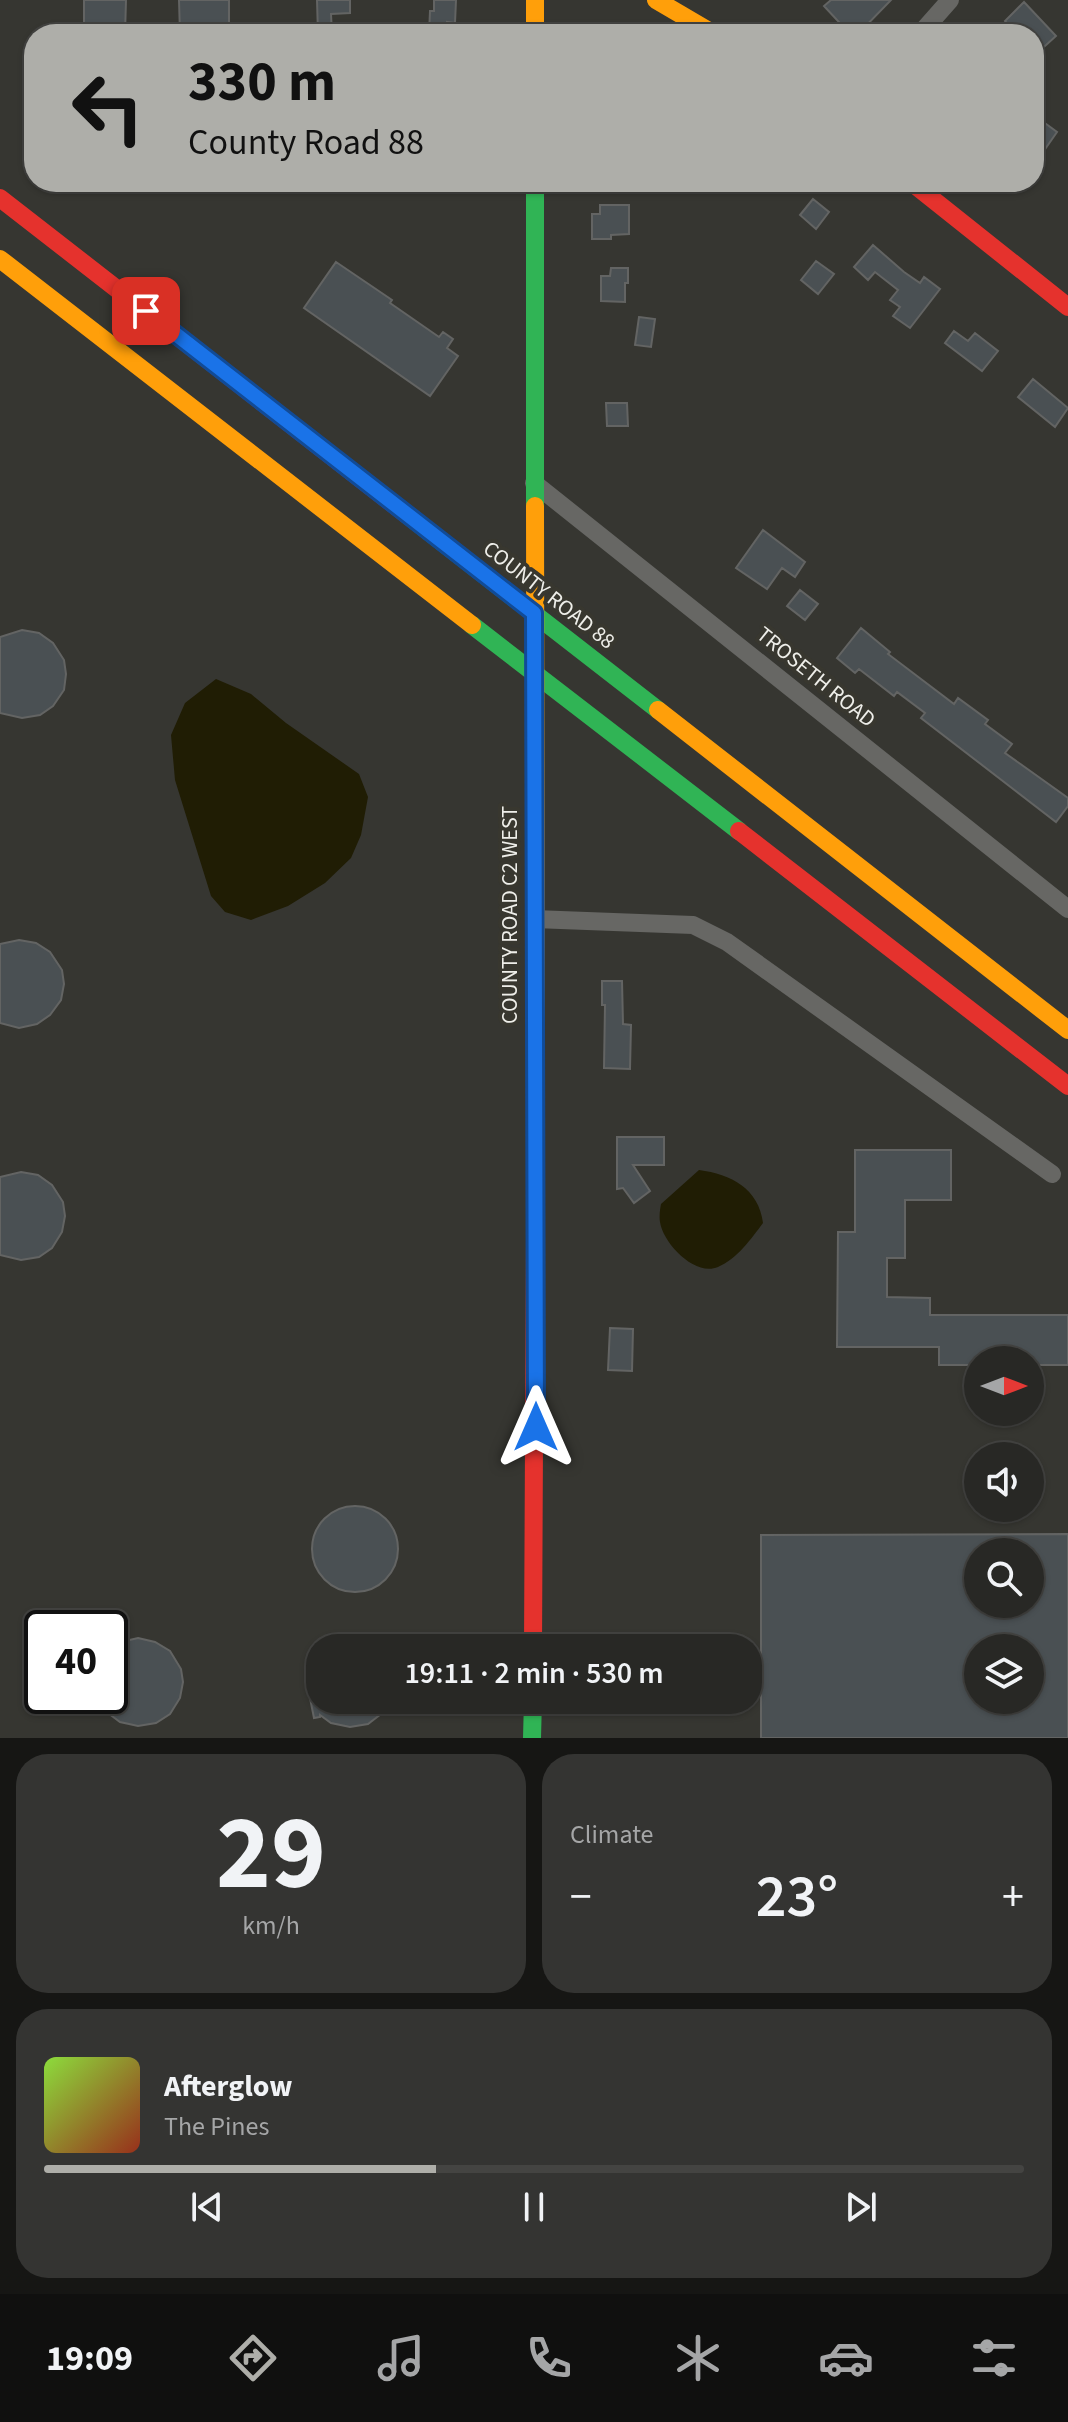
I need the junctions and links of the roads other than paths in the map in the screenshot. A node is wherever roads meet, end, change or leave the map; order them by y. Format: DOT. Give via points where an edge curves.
graph roads {
  1 [pos="535,0"];
  2 [pos="656,0"];
  3 [pos="950,0"];
  4 [pos="535,24"];
  5 [pos="697,24"];
  6 [pos="929,24"];
  7 [pos="535,192"];
  8 [pos="924,192"];
  9 [pos="0,198"];
  10 [pos="0,259"];
  11 [pos="1068,307"];
  12 [pos="534,483"];
  13 [pos="534,613"];
  14 [pos="533,674"];
  15 [pos="1068,909"];
  16 [pos="534,919"];
  17 [pos="1068,1030"];
  18 [pos="1068,1086"];
  19 [pos="1052,1174"];
  20 [pos="533,1634"];
  21 [pos="533,1714"];
  22 [pos="532,1738"];
  1 -- 4 [label="main road"];
  2 -- 5 [label="main road"];
  3 -- 6 [label="street"];
  7 -- 12 [label="main road, COUNTY ROAD C2 WEST"];
  8 -- 11 [label="main road"];
  9 -- 13 [label="main road, COUNTY ROAD 88"];
  10 -- 14 [label="main road"];
  12 -- 13 [label="main road, COUNTY ROAD C2 WEST"];
  12 -- 15 [label="street, TROSETH ROAD"];
  13 -- 14 [label="main road, COUNTY ROAD C2 WEST"];
  13 -- 17 [label="main road, COUNTY ROAD 88"];
  14 -- 16 [label="main road, COUNTY ROAD C2 WEST"];
  14 -- 18 [label="main road"];
  16 -- 19 [label="street" via="693,925 706,930"];
  16 -- 20 [label="main road, COUNTY ROAD C2 WEST"];
  21 -- 22 [label="main road"];
}
